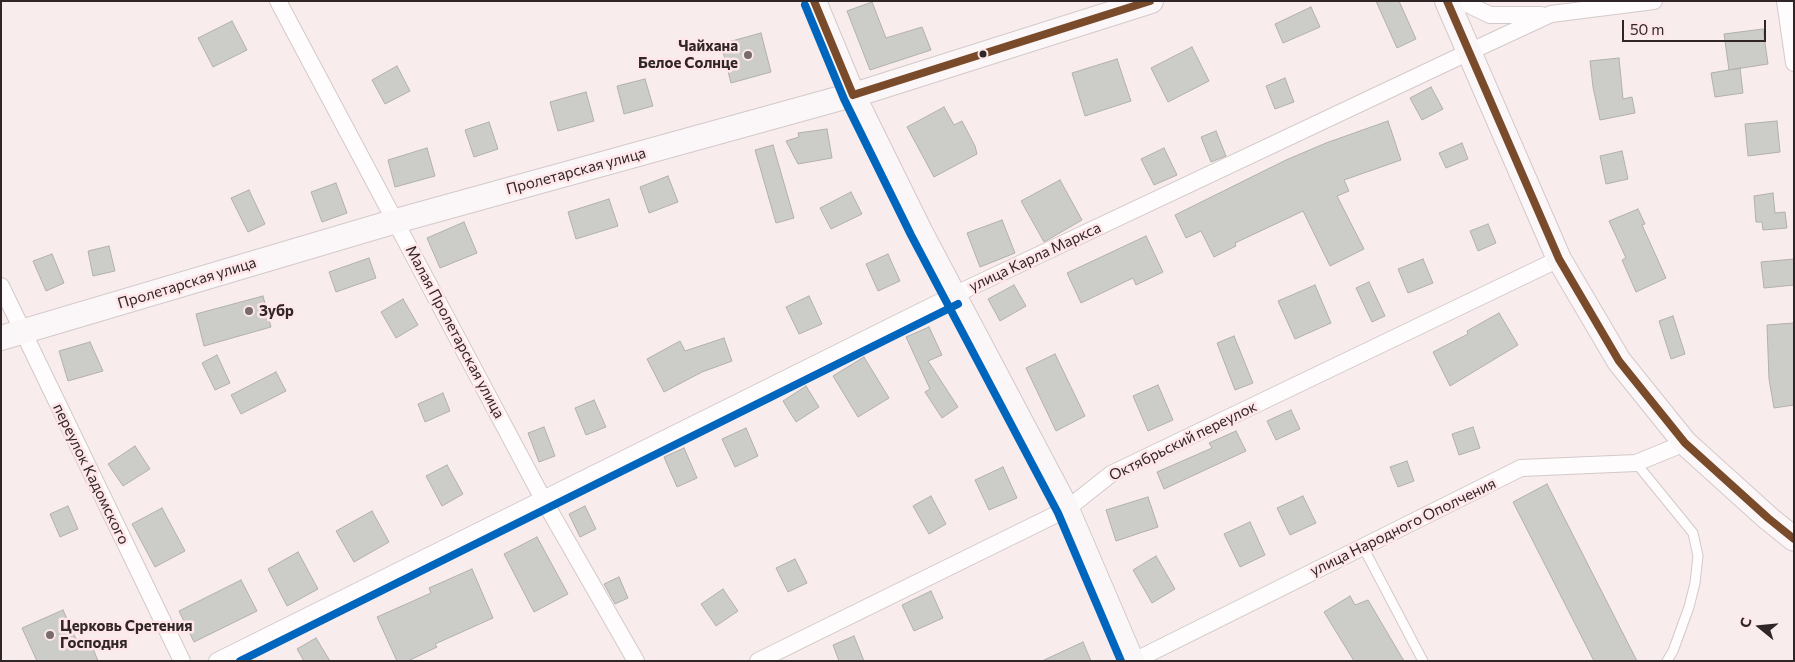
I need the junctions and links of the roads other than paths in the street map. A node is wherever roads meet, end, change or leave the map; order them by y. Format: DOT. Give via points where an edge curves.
graph roads {
  1 [pos="278,1"];
  2 [pos="814,1"];
  3 [pos="1151,1"];
  4 [pos="1447,1"];
  5 [pos="1461,1"];
  6 [pos="1654,1"];
  7 [pos="1785,1"];
  8 [pos="1551,14"];
  9 [pos="1469,52"];
  10 [pos="1794,63"];
  11 [pos="853,95"];
  12 [pos="396,221"];
  13 [pos="1559,259"];
  14 [pos="1,286"];
  15 [pos="954,295"];
  16 [pos="12,335"];
  17 [pos="1685,443"];
  18 [pos="1636,463"];
  19 [pos="543,499"];
  20 [pos="1067,509"];
  21 [pos="1794,539"];
  22 [pos="1363,547"];
  23 [pos="182,661"];
  24 [pos="217,661"];
  25 [pos="636,661"];
  26 [pos="758,661"];
  27 [pos="1133,661"];
  28 [pos="1424,661"];
  29 [pos="1666,661"];
  1 -- 12 [label="street, Малая Пролетарская улица"];
  2 -- 11 [label="main road"];
  3 -- 11 [label="main road, Пролетарская улица"];
  4 -- 9 [label="main road"];
  5 -- 8 [label="street" via="1490,15"];
  6 -- 8 [label="street, улица Карла Маркса"];
  7 -- 10 [label="street"];
  8 -- 9 [label="street, улица Карла Маркса"];
  9 -- 13 [label="main road"];
  9 -- 15 [label="street, улица Карла Маркса"];
  11 -- 12 [label="main road, Пролетарская улица"];
  11 -- 15 [label="main road"];
  12 -- 16 [label="main road, Пролетарская улица"];
  12 -- 19 [label="street, Малая Пролетарская улица"];
  13 -- 17 [label="main road" via="1620,361"];
  13 -- 20 [label="street, Октябрьский переулок" via="1111,474"];
  14 -- 16 [label="street, переулок Кадомского"];
  15 -- 19 [label="street, улица Карла Маркса"];
  15 -- 20 [label="main road"];
  16 -- 23 [label="street, переулок Кадомского"];
  17 -- 18 [label="street, улица Народного Ополчения"];
  17 -- 21 [label="main road"];
  18 -- 22 [label="street, улица Народного Ополчения" via="1522,468"];
  18 -- 29 [label="lane" via="1693,533 1698,556 1689,607 1673,651"];
  19 -- 24 [label="street, улица Карла Маркса"];
  19 -- 25 [label="street, Малая Пролетарская улица"];
  20 -- 26 [label="street, Октябрьский переулок"];
  20 -- 27 [label="main road"];
  22 -- 27 [label="street, улица Народного Ополчения"];
  22 -- 28 [label="lane"];
}
